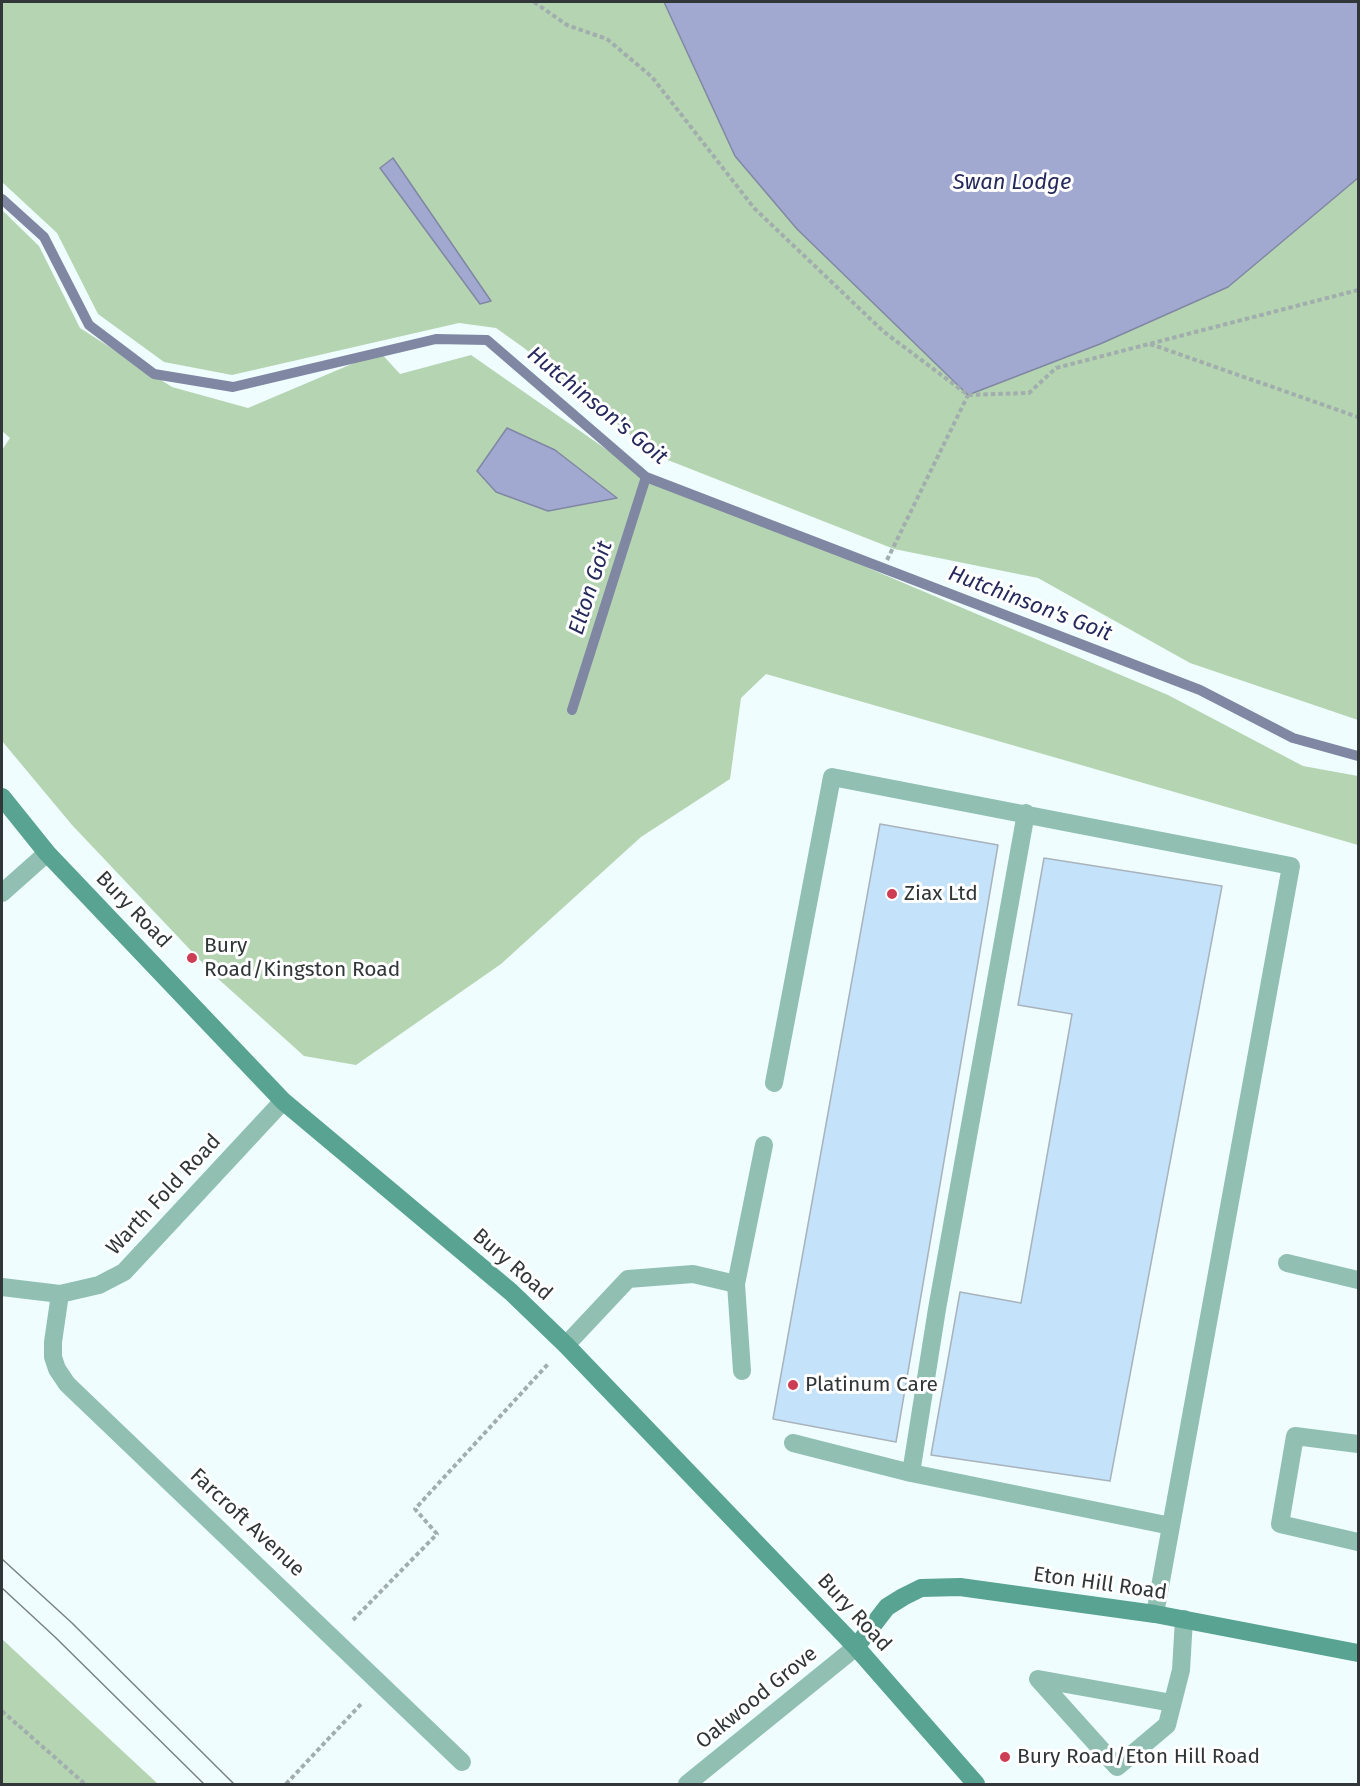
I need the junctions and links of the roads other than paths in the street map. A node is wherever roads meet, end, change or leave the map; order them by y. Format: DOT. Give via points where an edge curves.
graph roads {
  1 [pos="2,797"];
  2 [pos="1026,813"];
  3 [pos="47,853"];
  4 [pos="2,893"];
  5 [pos="774,1083"];
  6 [pos="283,1101"];
  7 [pos="764,1145"];
  8 [pos="1287,1263"];
  9 [pos="1359,1280"];
  10 [pos="736,1284"];
  11 [pos="2,1287"];
  12 [pos="60,1294"];
  13 [pos="566,1345"];
  14 [pos="742,1371"];
  15 [pos="793,1443"];
  16 [pos="1359,1444"];
  17 [pos="911,1473"];
  18 [pos="1171,1526"];
  19 [pos="1359,1542"];
  20 [pos="1155,1614"];
  21 [pos="1184,1619"];
  22 [pos="856,1647"];
  23 [pos="1359,1653"];
  24 [pos="1172,1703"];
  25 [pos="462,1762"];
  26 [pos="687,1785"];
  27 [pos="976,1785"];
  1 -- 3 [label="street, Bury Road"];
  2 -- 5 [label="street" via="832,777"];
  2 -- 17 [label="street"];
  2 -- 18 [label="street" via="1291,866"];
  3 -- 4 [label="street"];
  3 -- 6 [label="street, Bury Road"];
  6 -- 12 [label="street, Warth Fold Road" via="124,1272 99,1285"];
  6 -- 13 [label="street, Bury Road" via="511,1292"];
  7 -- 10 [label="street"];
  8 -- 9 [label="street"];
  10 -- 13 [label="street" via="693,1274 628,1280"];
  10 -- 14 [label="street"];
  11 -- 12 [label="street, Warth Fold Road"];
  12 -- 25 [label="street, Farcroft Avenue" via="53,1357 67,1384"];
  13 -- 22 [label="street, Bury Road"];
  15 -- 17 [label="street"];
  16 -- 19 [label="street" via="1295,1436 1280,1524"];
  17 -- 18 [label="street"];
  18 -- 20 [label="street"];
  20 -- 21 [label="street, Eton Hill Road"];
  20 -- 22 [label="street, Eton Hill Road" via="960,1587 921,1588 887,1607"];
  21 -- 23 [label="street, Eton Hill Road"];
  21 -- 24 [label="street" via="1181,1670"];
  22 -- 26 [label="street, Oakwood Grove"];
  22 -- 27 [label="street, Bury Road"];
  24 -- 24 [label="street" via="1167,1725 1117,1767 1038,1679"];
}
